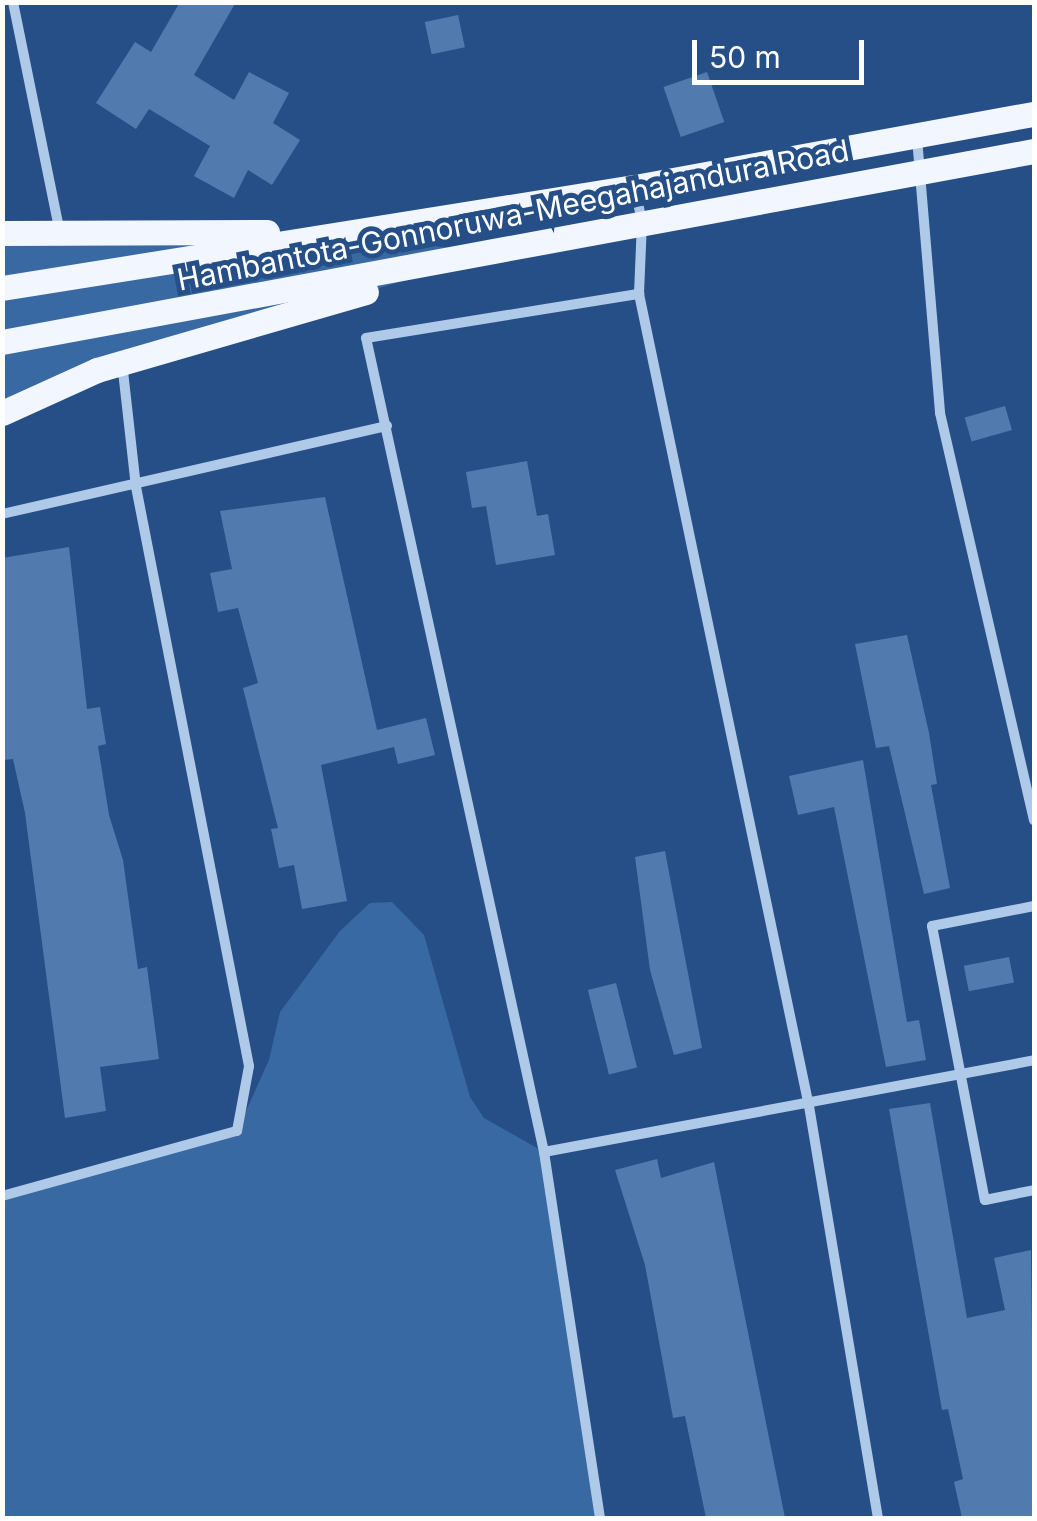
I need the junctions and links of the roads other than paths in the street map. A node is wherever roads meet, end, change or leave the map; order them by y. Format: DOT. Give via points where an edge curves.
graph roads {
  1 [pos="13,2"];
  2 [pos="1034,114"];
  3 [pos="916,134"];
  4 [pos="1034,151"];
  5 [pos="923,171"];
  6 [pos="634,187"];
  7 [pos="642,222"];
  8 [pos="59,230"];
  9 [pos="2,233"];
  10 [pos="334,233"];
  11 [pos="496,254"];
  12 [pos="2,288"];
  13 [pos="639,294"];
  14 [pos="2,342"];
  15 [pos="122,363"];
  16 [pos="2,414"];
  17 [pos="388,426"];
  18 [pos="136,487"];
  19 [pos="2,514"];
  20 [pos="1034,820"];
  21 [pos="1034,906"];
  22 [pos="1034,1060"];
  23 [pos="960,1074"];
  24 [pos="809,1106"];
  25 [pos="544,1152"];
  26 [pos="1034,1190"];
  27 [pos="2,1196"];
  28 [pos="600,1518"];
  29 [pos="878,1518"];
  1 -- 8 [label="street"];
  2 -- 3 [label="main road, Hambantota-Gonnoruwa-Meegahajandura Road"];
  3 -- 5 [label="street"];
  3 -- 6 [label="main road, Hambantota-Gonnoruwa-Meegahajandura Road"];
  4 -- 5 [label="main road, Hambantota-Gonnoruwa-Meegahajandura Road"];
  5 -- 7 [label="main road, Hambantota-Gonnoruwa-Meegahajandura Road"];
  5 -- 20 [label="street" via="940,413"];
  6 -- 7 [label="street"];
  6 -- 10 [label="main road, Hambantota-Gonnoruwa-Meegahajandura Road"];
  7 -- 11 [label="main road, Hambantota-Gonnoruwa-Meegahajandura Road"];
  7 -- 13 [label="street"];
  8 -- 9 [label="main road"];
  8 -- 10 [label="main road"];
  10 -- 12 [label="main road, Hambantota-Gonnoruwa-Meegahajandura Road"];
  11 -- 14 [label="main road, Hambantota-Gonnoruwa-Meegahajandura Road"];
  11 -- 15 [label="main road"];
  13 -- 17 [label="street" via="366,338"];
  13 -- 24 [label="street"];
  15 -- 16 [label="main road"];
  15 -- 18 [label="street"];
  17 -- 18 [label="street"];
  17 -- 25 [label="street"];
  18 -- 19 [label="street"];
  18 -- 27 [label="street" via="249,1066 237,1131"];
  21 -- 23 [label="street" via="932,926"];
  22 -- 23 [label="street"];
  23 -- 24 [label="street"];
  23 -- 26 [label="street" via="985,1200"];
  24 -- 25 [label="street"];
  24 -- 29 [label="street"];
  25 -- 28 [label="street"];
}
